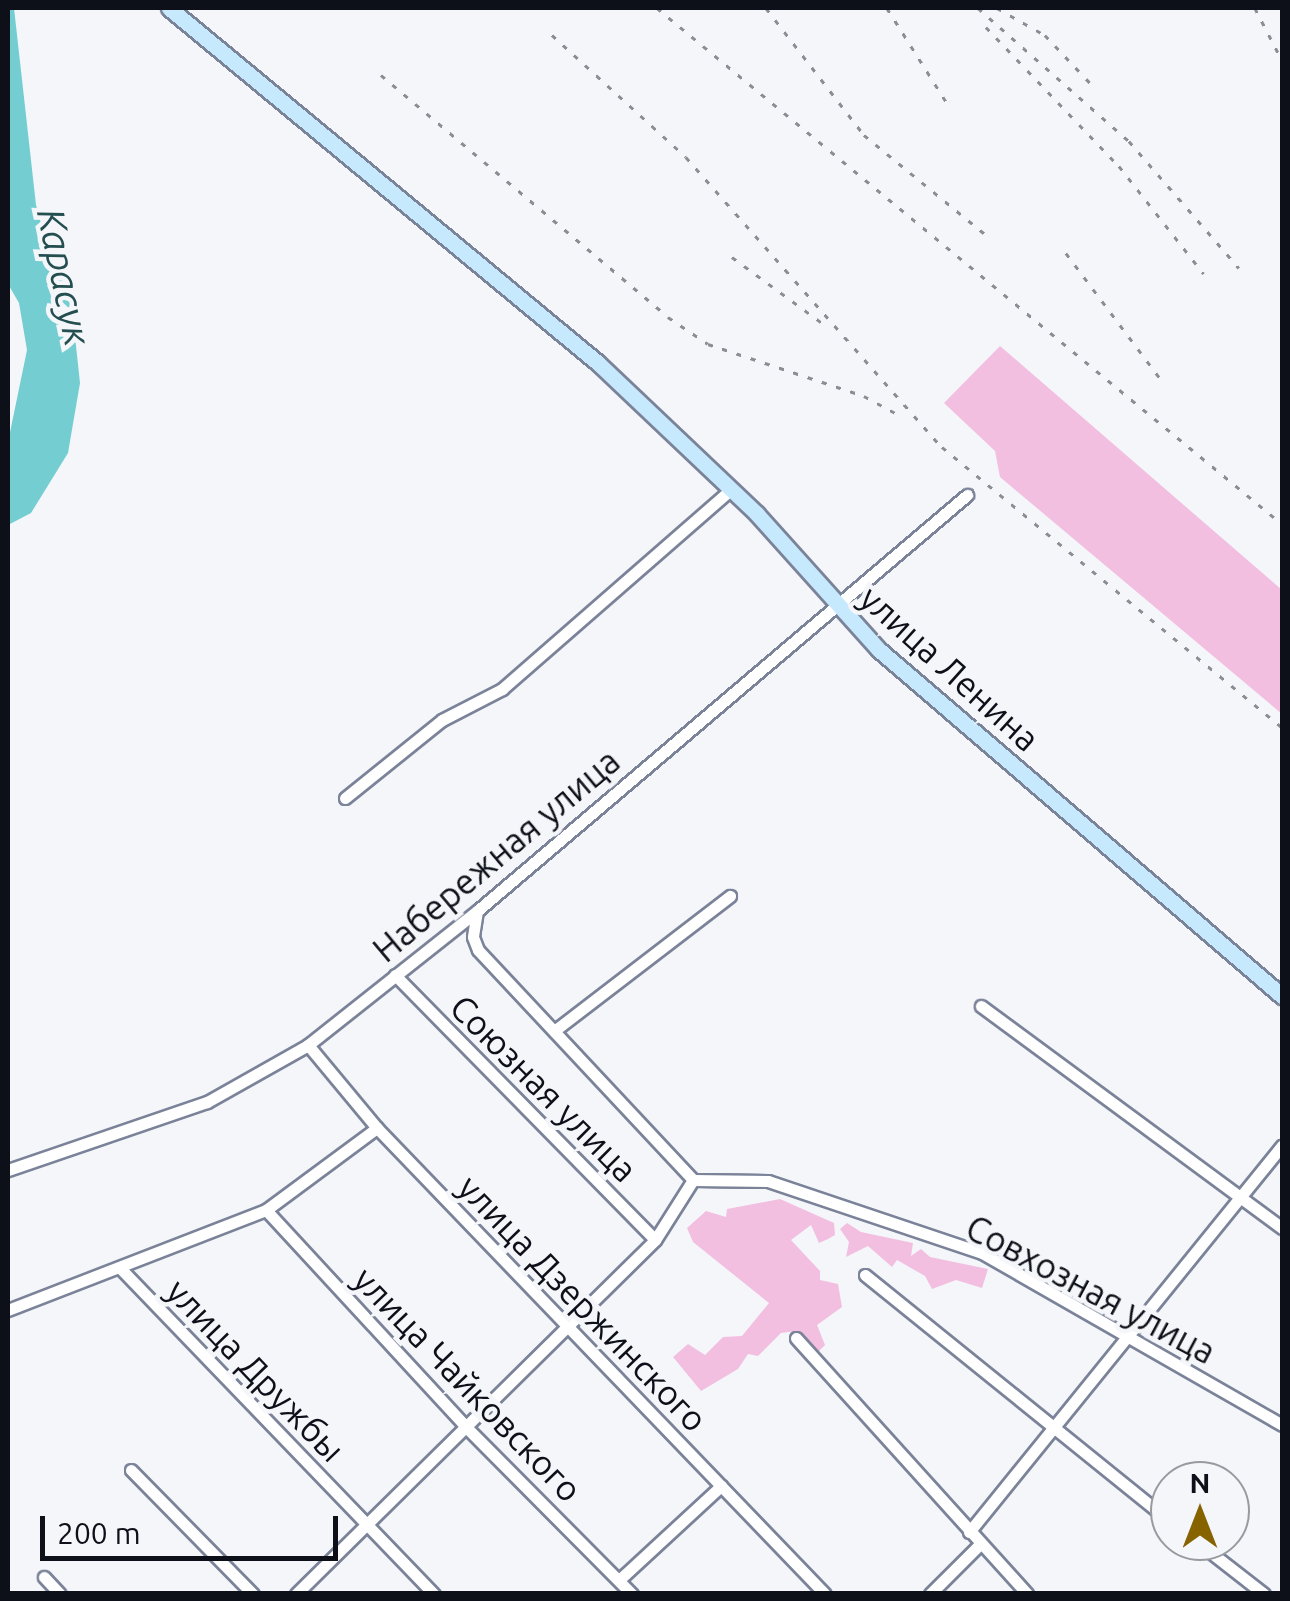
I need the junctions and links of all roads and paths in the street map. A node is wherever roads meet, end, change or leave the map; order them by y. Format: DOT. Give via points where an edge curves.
graph roads {
  1 [pos="169,8"];
  2 [pos="732,489"];
  3 [pos="968,495"];
  4 [pos="836,606"];
  5 [pos="345,798"];
  6 [pos="730,896"];
  7 [pos="478,911"];
  8 [pos="395,975"];
  9 [pos="1282,996"];
  10 [pos="981,1006"];
  11 [pos="554,1030"];
  12 [pos="308,1045"];
  13 [pos="377,1128"];
  14 [pos="1282,1146"];
  15 [pos="8,1170"];
  16 [pos="693,1180"];
  17 [pos="1238,1196"];
  18 [pos="266,1210"];
  19 [pos="1282,1228"];
  20 [pos="655,1240"];
  21 [pos="122,1270"];
  22 [pos="865,1275"];
  23 [pos="8,1310"];
  24 [pos="570,1326"];
  25 [pos="1126,1333"];
  26 [pos="796,1338"];
  27 [pos="1282,1426"];
  28 [pos="468,1430"];
  29 [pos="1052,1431"];
  30 [pos="131,1470"];
  31 [pos="721,1486"];
  32 [pos="1150,1506"];
  33 [pos="367,1526"];
  34 [pos="969,1532"];
  35 [pos="980,1544"];
  36 [pos="1222,1561"];
  37 [pos="44,1577"];
  38 [pos="619,1580"];
  39 [pos="60,1594"];
  40 [pos="253,1594"];
  41 [pos="296,1594"];
  42 [pos="434,1594"];
  43 [pos="632,1594"];
  44 [pos="824,1594"];
  45 [pos="930,1594"];
  46 [pos="1027,1594"];
  47 [pos="1264,1594"];
  1 -- 2 [label="main road, улица Ленина" via="598,363"];
  2 -- 4 [label="main road, улица Ленина"];
  2 -- 5 [label="street" via="502,689 442,720"];
  3 -- 4 [label="street, Набережная улица"];
  4 -- 7 [label="street, Набережная улица"];
  4 -- 9 [label="main road, улица Ленина"];
  6 -- 11 [label="street"];
  7 -- 8 [label="street, Набережная улица"];
  7 -- 11 [label="street" via="478,950"];
  8 -- 12 [label="street, Набережная улица"];
  8 -- 20 [label="street, Союзная улица"];
  10 -- 17 [label="street"];
  11 -- 16 [label="street"];
  12 -- 13 [label="street, улица Дзержинского"];
  12 -- 15 [label="street, Набережная улица" via="207,1102"];
  13 -- 18 [label="street"];
  13 -- 24 [label="street, улица Дзержинского"];
  14 -- 17 [label="street"];
  16 -- 20 [label="street"];
  16 -- 25 [label="street, Совхозная улица" via="768,1181 982,1253"];
  17 -- 19 [label="street"];
  17 -- 25 [label="street"];
  18 -- 21 [label="street"];
  18 -- 28 [label="street, улица Чайковского"];
  20 -- 24 [label="street"];
  21 -- 23 [label="street"];
  21 -- 33 [label="street, улица Дружбы"];
  22 -- 29 [label="street"];
  24 -- 28 [label="street"];
  24 -- 31 [label="street, улица Дзержинского"];
  25 -- 27 [label="street, Совхозная улица"];
  25 -- 29 [label="street"];
  26 -- 34 [label="street"];
  28 -- 33 [label="street"];
  28 -- 38 [label="street, улица Чайковского"];
  29 -- 32 [label="street"];
  29 -- 34 [label="street"];
  30 -- 40 [label="street"];
  31 -- 38 [label="street"];
  31 -- 44 [label="street, улица Дзержинского"];
  33 -- 41 [label="street"];
  33 -- 42 [label="street, улица Дружбы"];
  34 -- 35 [label="street"];
  35 -- 45 [label="street"];
  35 -- 46 [label="street"];
  36 -- 47 [label="street"];
  37 -- 39 [label="street"];
  38 -- 43 [label="street, улица Чайковского"];
}
